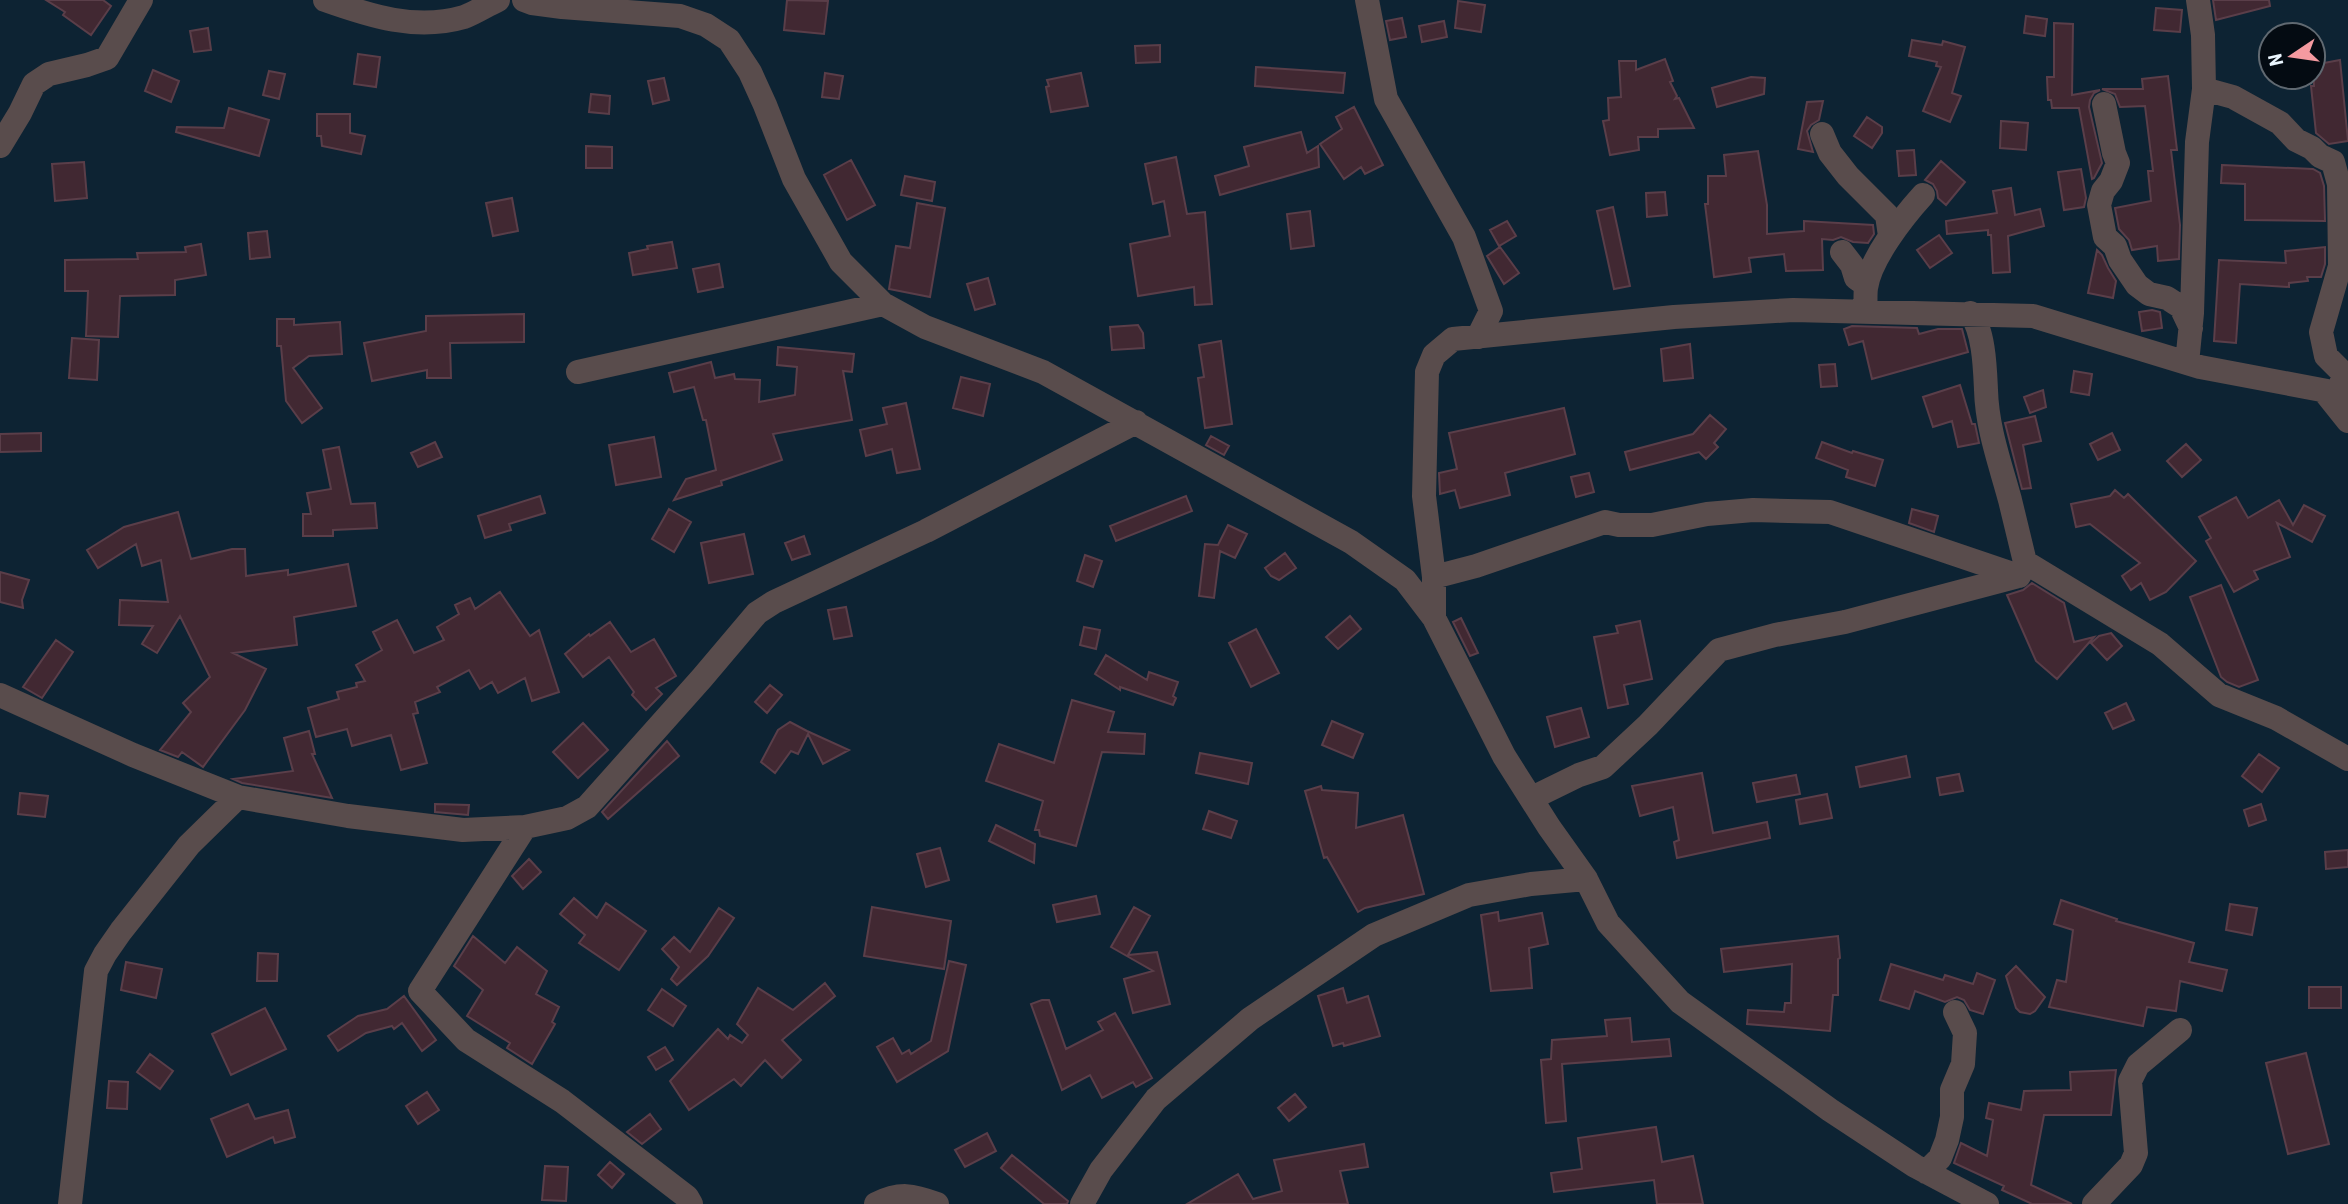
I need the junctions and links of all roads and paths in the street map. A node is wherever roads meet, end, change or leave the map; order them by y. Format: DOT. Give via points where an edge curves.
graph roads {
  1 [pos="141,0"];
  2 [pos="325,0"];
  3 [pos="498,0"];
  4 [pos="524,0"];
  5 [pos="1367,0"];
  6 [pos="2198,0"];
  7 [pos="2204,89"];
  8 [pos="2104,104"];
  9 [pos="1822,134"];
  10 [pos="0,146"];
  11 [pos="1923,195"];
  12 [pos="2343,216"];
  13 [pos="1890,236"];
  14 [pos="1842,253"];
  15 [pos="1867,285"];
  16 [pos="883,304"];
  17 [pos="1866,310"];
  18 [pos="1970,313"];
  19 [pos="2191,328"];
  20 [pos="1478,337"];
  21 [pos="2187,363"];
  22 [pos="578,372"];
  23 [pos="2337,393"];
  24 [pos="2348,421"];
  25 [pos="1136,422"];
  26 [pos="2022,569"];
  27 [pos="1434,577"];
  28 [pos="1434,618"];
  29 [pos="0,695"];
  30 [pos="2348,759"];
  31 [pos="238,797"];
  32 [pos="1531,799"];
  33 [pos="525,827"];
  34 [pos="1586,879"];
  35 [pos="1955,1012"];
  36 [pos="2180,1030"];
  37 [pos="1926,1172"];
  38 [pos="70,1204"];
  39 [pos="691,1204"];
  40 [pos="876,1204"];
  41 [pos="937,1204"];
  42 [pos="1082,1204"];
  43 [pos="1987,1204"];
  44 [pos="2094,1204"];
  1 -- 10 [label="street" via="107,58 49,74 34,84"];
  2 -- 3 [label="street" via="402,22 465,16"];
  4 -- 16 [label="street" via="680,16 729,40 755,83 794,179 841,262"];
  5 -- 20 [label="street" via="1386,99 1464,237 1491,311"];
  6 -- 7 [label="street"];
  7 -- 12 [label="street" via="2233,97 2280,123 2296,140 2333,162"];
  7 -- 19 [label="street" via="2197,142"];
  8 -- 19 [label="street" via="2118,163 2099,205 2105,237 2137,285 2181,307"];
  9 -- 13 [label="street" via="1848,176 1887,215"];
  11 -- 13 [label="street"];
  12 -- 23 [label="street" via="2340,266 2321,332 2326,356 2343,373"];
  13 -- 15 [label="street"];
  14 -- 15 [label="street" via="1856,278"];
  15 -- 17 [label="street"];
  16 -- 22 [label="street"];
  16 -- 25 [label="street" via="925,327 1043,372"];
  17 -- 18 [label="street"];
  17 -- 20 [label="street" via="1674,317"];
  18 -- 21 [label="street" via="2034,316"];
  18 -- 26 [label="street" via="1977,322 1984,356 1993,445"];
  19 -- 21 [label="street"];
  20 -- 27 [label="street" via="1453,339 1434,355 1427,372 1424,496"];
  21 -- 23 [label="street"];
  23 -- 24 [label="street"];
  25 -- 28 [label="street" via="1351,542 1405,580"];
  25 -- 33 [label="street" via="757,613 587,807 567,818"];
  26 -- 27 [label="street" via="1830,512 1753,510 1652,525 1605,522"];
  26 -- 30 [label="street" via="2160,644 2219,695 2276,718"];
  26 -- 32 [label="street" via="1845,622 1718,650 1603,766"];
  27 -- 28 [label="street"];
  28 -- 32 [label="street"];
  29 -- 31 [label="street"];
  31 -- 33 [label="street" via="463,830"];
  31 -- 38 [label="street" via="189,845 121,931 96,971"];
  32 -- 34 [label="street"];
  33 -- 39 [label="street" via="420,991 466,1040 562,1101"];
  34 -- 37 [label="street" via="1608,923 1680,1002 1830,1110"];
  34 -- 42 [label="street" via="1469,895 1374,935 1250,1019 1156,1099 1101,1170"];
  35 -- 37 [label="street" via="1965,1033 1963,1064 1952,1090 1947,1140 1940,1158"];
  36 -- 44 [label="street" via="2138,1065 2130,1081 2136,1153 2130,1166"];
  37 -- 43 [label="street"];
  40 -- 41 [label="street" via="915,1196"];
}
